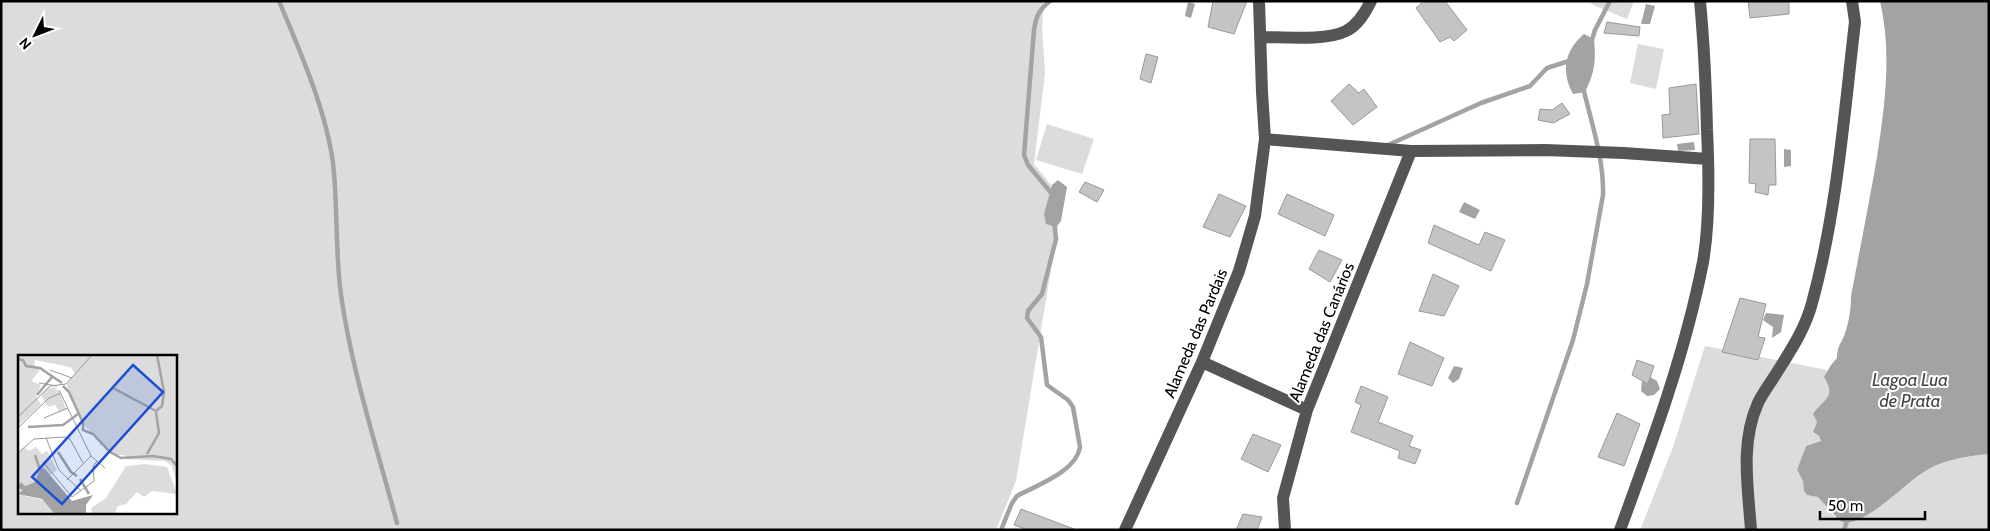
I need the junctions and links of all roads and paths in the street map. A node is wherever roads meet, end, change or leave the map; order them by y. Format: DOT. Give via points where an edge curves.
graph roads {
  1 [pos="1259,1"];
  2 [pos="1371,1"];
  3 [pos="1700,1"];
  4 [pos="1852,1"];
  5 [pos="1261,37"];
  6 [pos="1265,139"];
  7 [pos="1411,152"];
  8 [pos="1708,159"];
  9 [pos="1202,362"];
  10 [pos="1307,410"];
  11 [pos="1125,530"];
  12 [pos="1285,530"];
  13 [pos="1620,530"];
  14 [pos="1751,530"];
  1 -- 5 [label="street, Alameda das Pardais"];
  2 -- 5 [label="street" via="1356,24 1347,31 1312,37"];
  3 -- 8 [label="street"];
  4 -- 14 [label="street" via="1855,22 1837,171 1814,296 1799,336 1759,401 1749,428 1746,464"];
  5 -- 6 [label="street, Alameda das Pardais"];
  6 -- 7 [label="street"];
  6 -- 9 [label="street, Alameda das Pardais" via="1254,216 1239,271"];
  7 -- 8 [label="street" via="1545,150"];
  7 -- 10 [label="street, Alameda das Canários"];
  8 -- 13 [label="street" via="1708,205 1699,279 1657,429"];
  9 -- 10 [label="street"];
  9 -- 11 [label="street, Alameda das Pardais"];
  10 -- 12 [label="street, Alameda das Canários" via="1282,498"];
}
